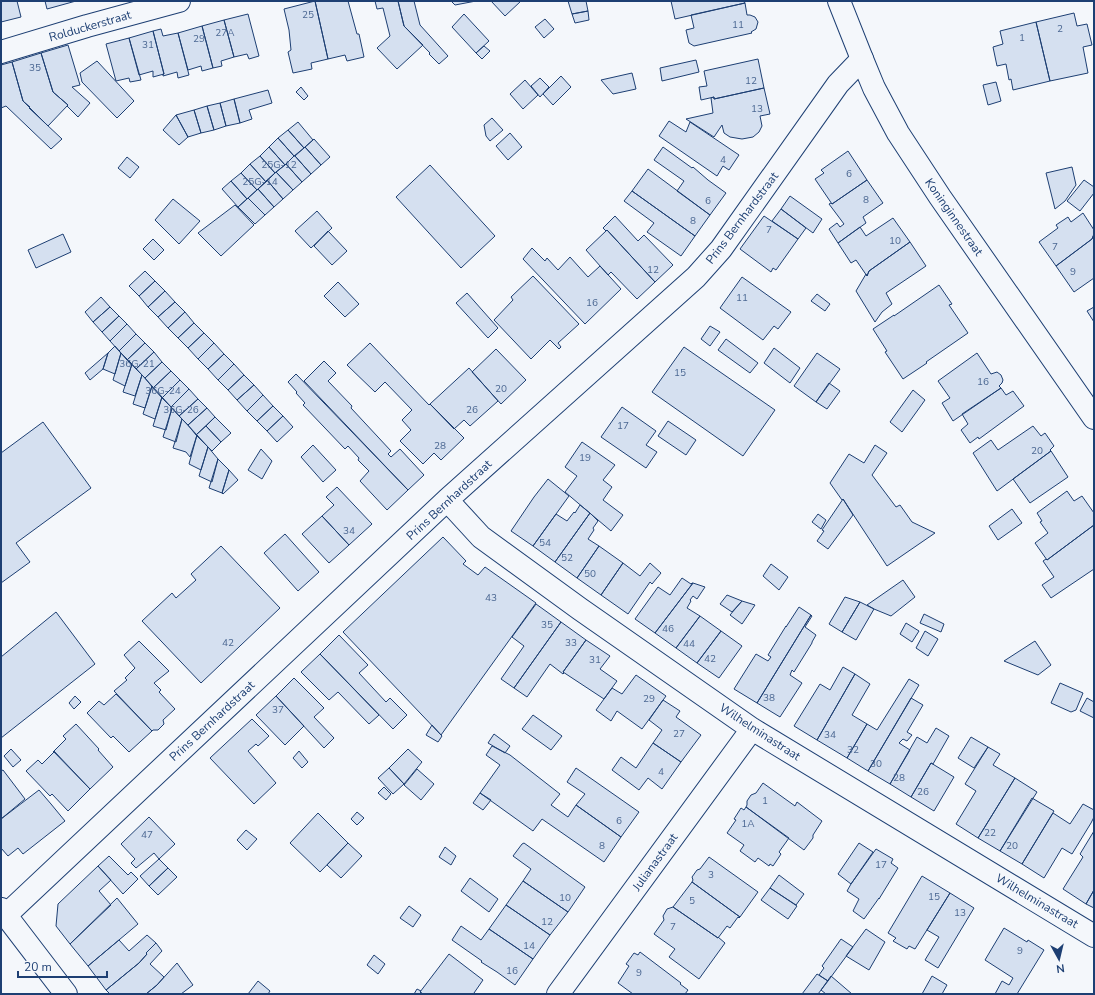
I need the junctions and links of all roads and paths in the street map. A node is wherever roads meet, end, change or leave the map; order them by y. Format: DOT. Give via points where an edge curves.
graph roads {
  1 [pos="179,1"];
  2 [pos="840,1"];
  3 [pos="1,52"];
  4 [pos="862,59"];
  5 [pos="1094,418"];
  6 [pos="447,500"];
  7 [pos="752,729"];
  8 [pos="3,912"];
  9 [pos="1094,936"];
  10 [pos="66,994"];
  11 [pos="558,994"];
  1 -- 3 [label="street, Rolduckerstraat"];
  2 -- 4 [label="street, Koninginnestraat"];
  4 -- 5 [label="street, Koninginnestraat" via="874,88 914,159"];
  4 -- 6 [label="street, Prins Bernhardstraat" via="838,84 721,249 696,276"];
  6 -- 7 [label="street, Wilhelminastraat" via="481,537"];
  6 -- 8 [label="street, Prins Bernhardstraat"];
  7 -- 9 [label="street, Wilhelminastraat"];
  7 -- 11 [label="street, Julianastraat"];
  8 -- 10 [label="street"];
}
